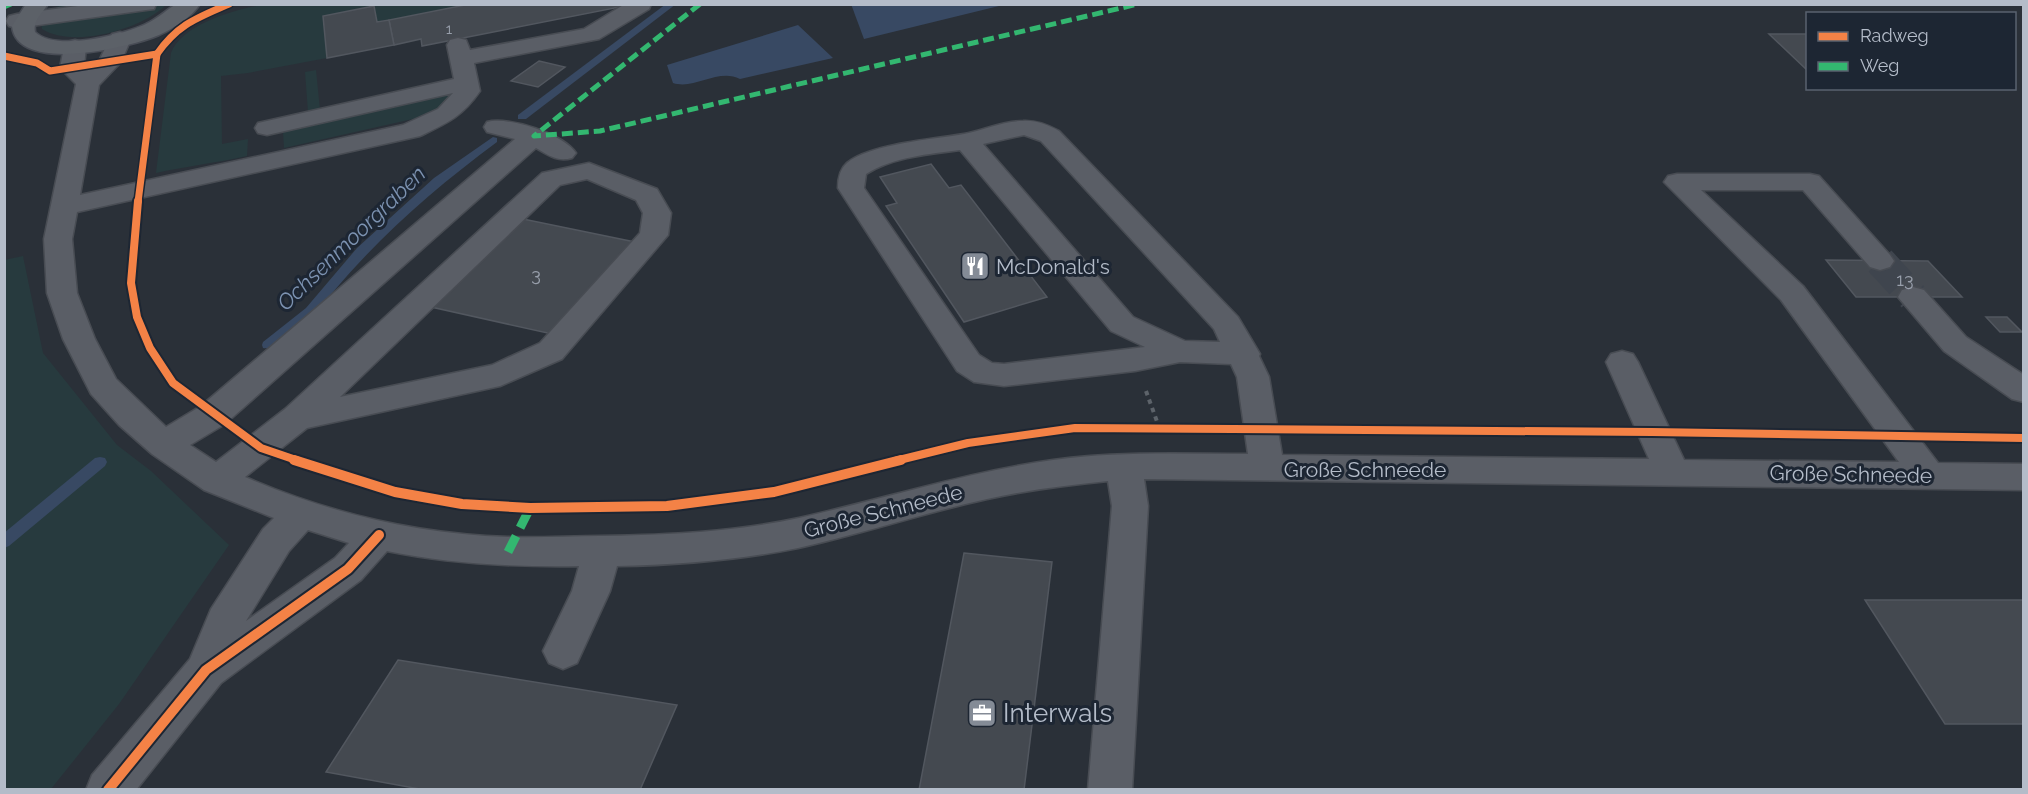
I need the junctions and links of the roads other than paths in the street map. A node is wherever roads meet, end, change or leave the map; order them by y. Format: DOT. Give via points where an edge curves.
graph roads {
  1 [pos="146,4"];
  2 [pos="190,4"];
  3 [pos="641,4"];
  4 [pos="17,22"];
  5 [pos="120,39"];
  6 [pos="75,47"];
  7 [pos="462,63"];
  8 [pos="88,83"];
  9 [pos="496,127"];
  10 [pos="267,128"];
  11 [pos="534,136"];
  12 [pos="966,141"];
  13 [pos="563,153"];
  14 [pos="63,207"];
  15 [pos="1880,261"];
  16 [pos="1913,297"];
  17 [pos="1180,351"];
  18 [pos="1244,354"];
  19 [pos="1622,362"];
  20 [pos="2024,391"];
  21 [pos="297,418"];
  22 [pos="164,446"];
  23 [pos="1124,466"];
  24 [pos="1266,468"];
  25 [pos="1674,472"];
  26 [pos="1929,476"];
  27 [pos="2024,477"];
  28 [pos="217,480"];
  29 [pos="301,514"];
  30 [pos="379,535"];
  31 [pos="602,552"];
  32 [pos="563,651"];
  33 [pos="206,669"];
  34 [pos="108,789"];
  35 [pos="1110,789"];
  1 -- 4 [label="street"];
  2 -- 5 [label="main road" via="173,19"];
  3 -- 7 [label="street" via="591,34"];
  4 -- 6 [label="main road" via="23,42"];
  5 -- 6 [label="main road"];
  5 -- 8 [label="street" via="110,62"];
  6 -- 8 [label="street" via="72,68"];
  7 -- 10 [label="street"];
  7 -- 14 [label="street" via="468,91 447,114 411,131"];
  8 -- 14 [label="street, Große Schneede"];
  9 -- 11 [label="street"];
  11 -- 13 [label="street"];
  11 -- 22 [label="street" via="213,415"];
  12 -- 17 [label="street" via="1122,324"];
  12 -- 17 [label="street" via="941,143 873,161 857,168 850,177 851,188 968,363 985,374 1004,375"];
  12 -- 18 [label="street" via="1015,128 1040,130 1050,136 1227,324"];
  14 -- 22 [label="street, Große Schneede" via="58,239 62,293 79,339 103,386"];
  15 -- 26 [label="street" via="1810,182 1677,182 1791,293"];
  16 -- 20 [label="street" via="1955,344"];
  17 -- 18 [label="street"];
  18 -- 24 [label="street" via="1253,377"];
  19 -- 25 [label="street"];
  21 -- 21 [label="street" via="551,179 589,171 647,195 657,213 654,236 551,351 500,375"];
  21 -- 28 [label="street"];
  22 -- 28 [label="street, Große Schneede"];
  23 -- 24 [label="street, Große Schneede"];
  23 -- 31 [label="street, Große Schneede" via="987,485 797,533 727,544"];
  23 -- 35 [label="street" via="1130,506"];
  24 -- 25 [label="street, Große Schneede"];
  25 -- 26 [label="street, Große Schneede"];
  26 -- 27 [label="street, Große Schneede"];
  28 -- 29 [label="street, Große Schneede"];
  29 -- 30 [label="street, Große Schneede"];
  29 -- 33 [label="street" via="276,540 225,621"];
  30 -- 31 [label="street, Große Schneede" via="430,545 508,552"];
  30 -- 33 [label="street" via="348,569"];
  31 -- 32 [label="street" via="591,591"];
  33 -- 34 [label="street"];
}
